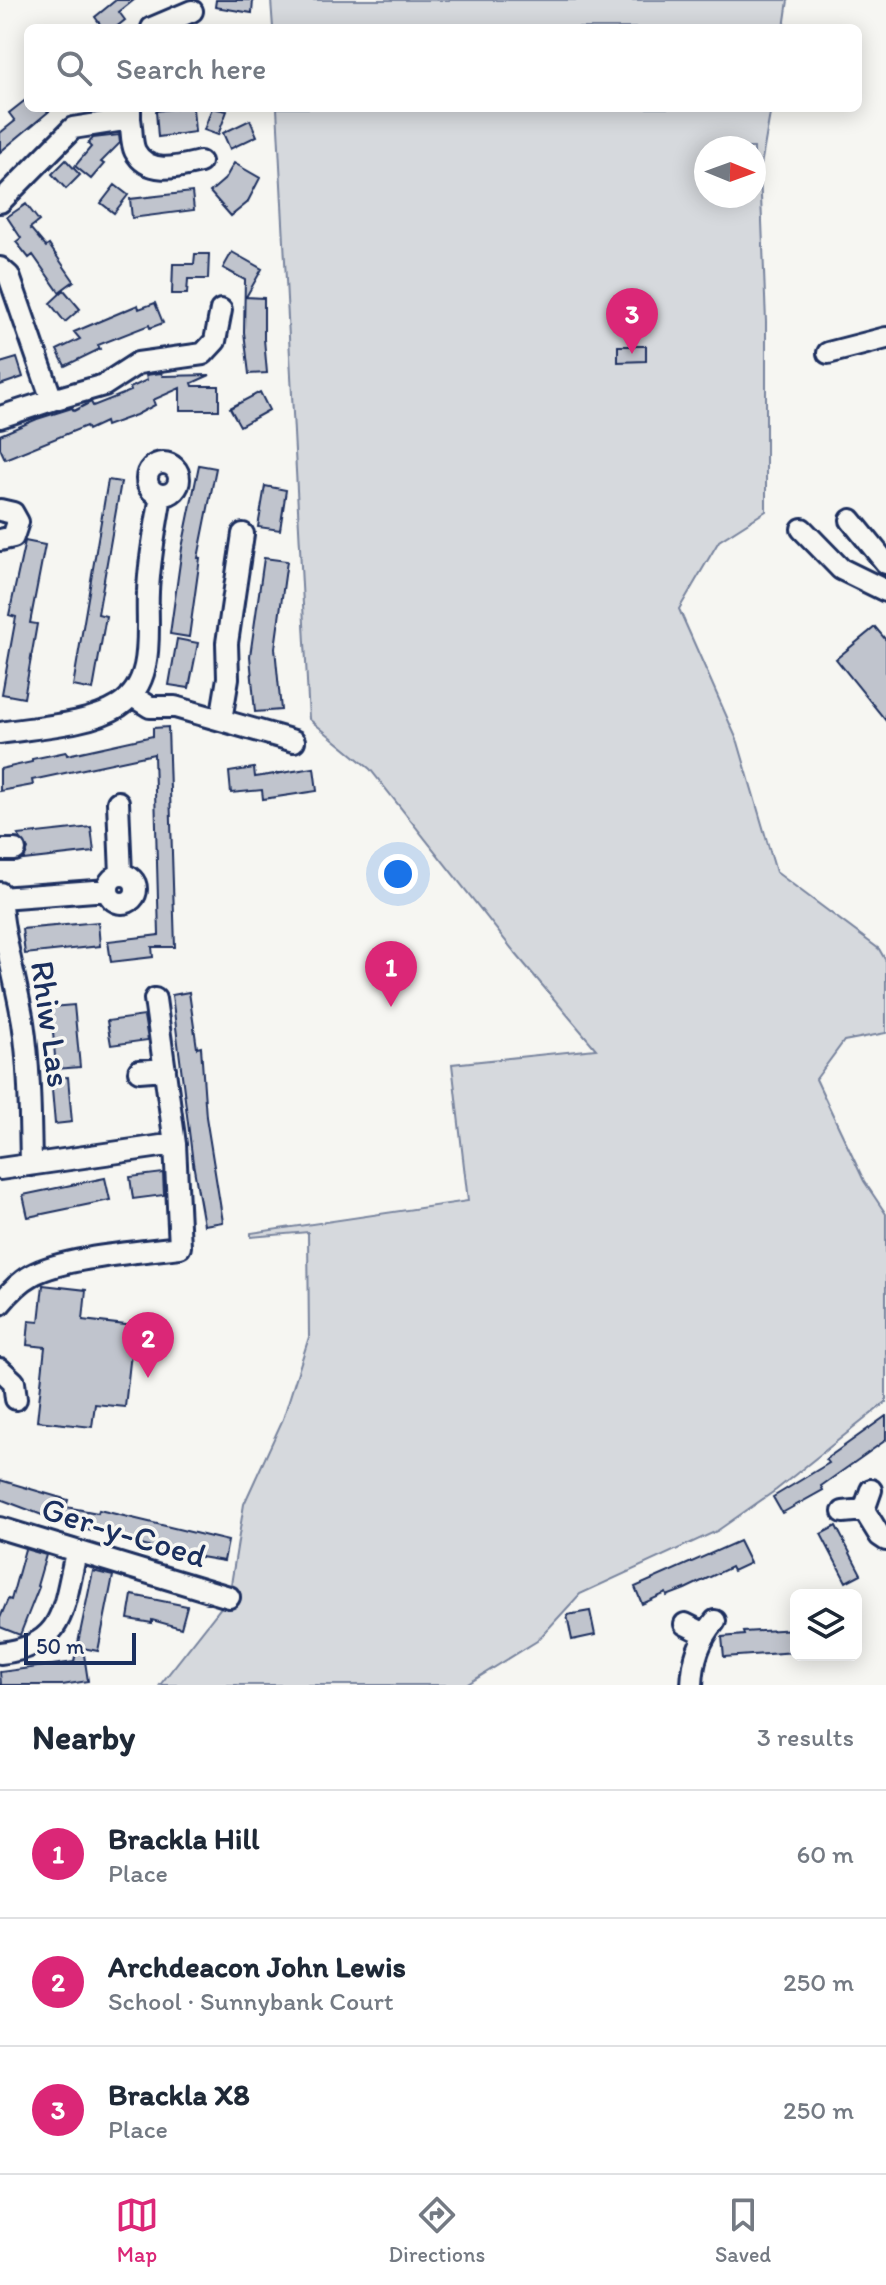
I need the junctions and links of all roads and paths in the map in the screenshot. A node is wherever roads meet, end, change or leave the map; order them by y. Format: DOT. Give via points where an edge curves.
graph roads {
  1 [pos="192,11"];
  2 [pos="161,24"];
  3 [pos="130,113"];
  4 [pos="200,162"];
  5 [pos="0,202"];
  6 [pos="0,268"];
  7 [pos="221,310"];
  8 [pos="886,338"];
  9 [pos="828,353"];
  10 [pos="52,400"];
  11 [pos="0,417"];
  12 [pos="161,495"];
  13 [pos="0,510"];
  14 [pos="851,520"];
  15 [pos="802,529"];
  16 [pos="243,534"];
  17 [pos="0,540"];
  18 [pos="886,563"];
  19 [pos="886,591"];
  20 [pos="131,695"];
  21 [pos="221,720"];
  22 [pos="0,733"];
  23 [pos="294,741"];
  24 [pos="118,802"];
  25 [pos="0,895"];
  26 [pos="155,999"];
  27 [pos="165,1069"];
  28 [pos="139,1071"];
  29 [pos="175,1144"];
  30 [pos="31,1165"];
  31 [pos="0,1169"];
  32 [pos="0,1304"];
  33 [pos="0,1369"];
  34 [pos="16,1399"];
  35 [pos="871,1490"];
  36 [pos="0,1528"];
  37 [pos="886,1540"];
  38 [pos="76,1553"];
  39 [pos="229,1597"];
  40 [pos="685,1624"];
  41 [pos="0,1653"];
  42 [pos="692,1685"];
  1 -- 2 [label="street"];
  3 -- 4 [label="street" via="135,151 146,162 168,170"];
  3 -- 5 [label="street" via="73,128"];
  6 -- 10 [label="street" via="9,276"];
  7 -- 10 [label="street" via="215,341 203,354 138,363 104,385"];
  8 -- 9 [label="street"];
  10 -- 11 [label="street"];
  12 -- 20 [label="street" via="148,592 149,650"];
  13 -- 17 [label="street" via="18,522 13,537"];
  14 -- 18 [label="street"];
  15 -- 19 [label="street" via="841,569"];
  16 -- 21 [label="street"];
  20 -- 21 [label="street" via="150,707 175,707"];
  20 -- 22 [label="street" via="91,717"];
  21 -- 23 [label="street" via="250,739"];
  24 -- 25 [label="street" via="114,882"];
  25 -- 30 [label="street, Rhiw Las" via="24,1026"];
  26 -- 27 [label="street"];
  27 -- 28 [label="street"];
  27 -- 29 [label="street"];
  29 -- 30 [label="street"];
  29 -- 32 [label="street" via="180,1247 44,1270 14,1287"];
  30 -- 31 [label="street"];
  33 -- 34 [label="street" via="14,1382"];
  35 -- 37 [label="street" via="854,1511"];
  36 -- 38 [label="street, Ger-y-Coed"];
  38 -- 39 [label="street, Ger-y-Coed"];
  38 -- 41 [label="street" via="60,1619 52,1631 29,1648"];
  40 -- 42 [label="street" via="710,1628 696,1656"];
}
